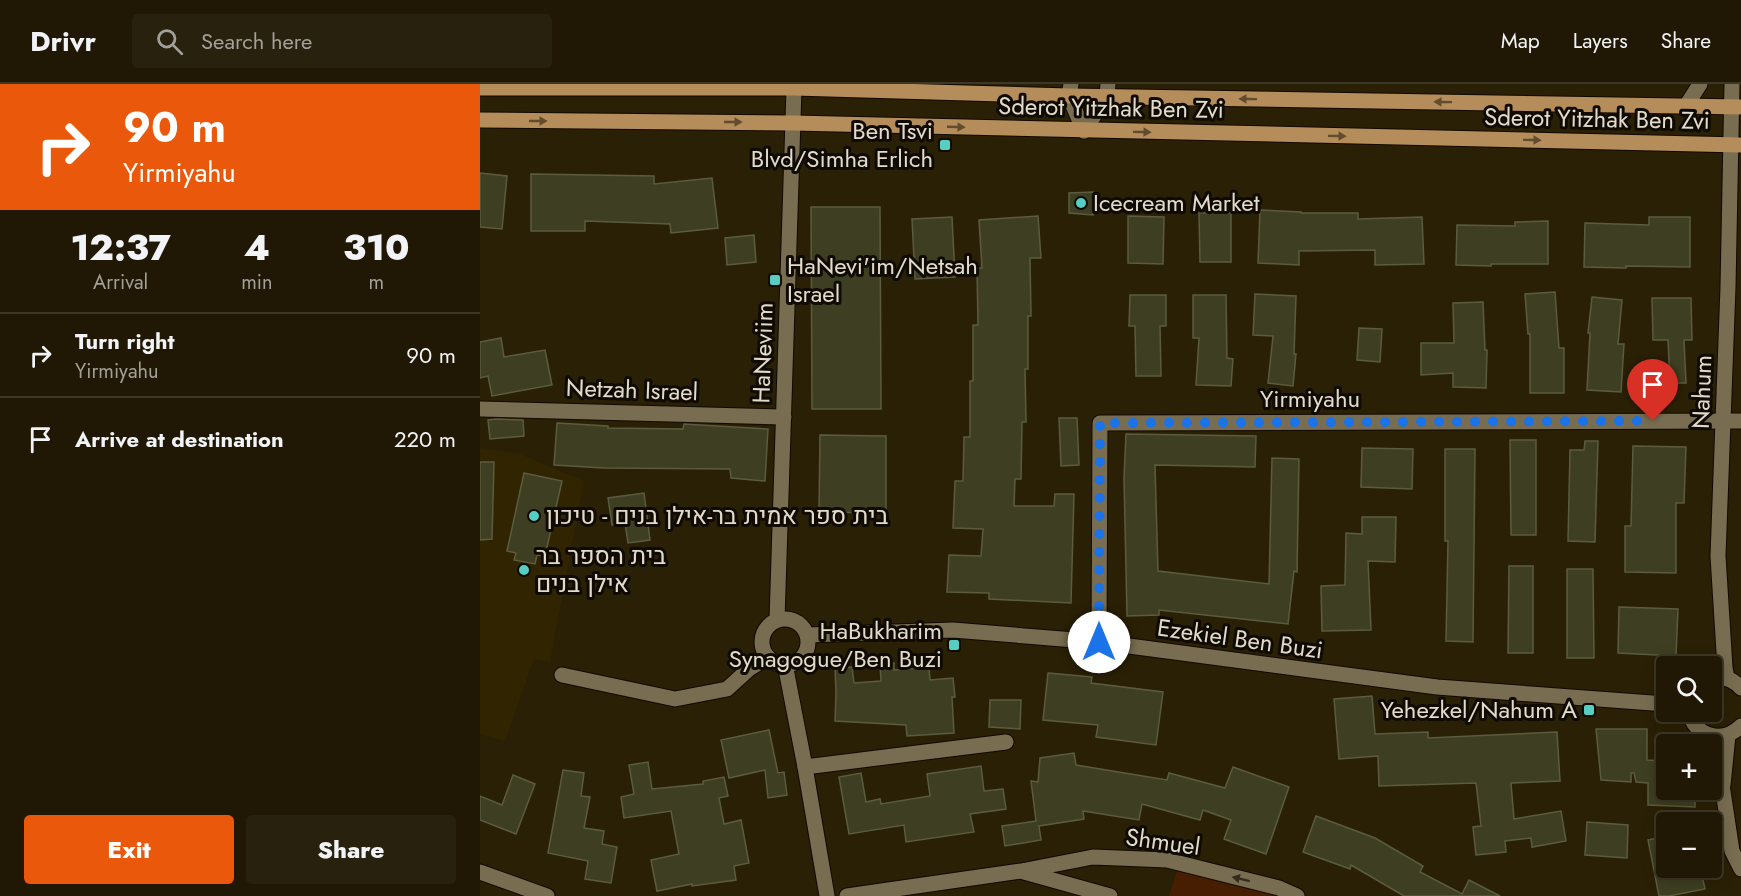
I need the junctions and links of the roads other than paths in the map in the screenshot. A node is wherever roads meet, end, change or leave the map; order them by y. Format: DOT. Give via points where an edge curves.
graph roads {
  1 [pos="1137,84"];
  2 [pos="1700,84"];
  3 [pos="1732,84"];
  4 [pos="480,88"];
  5 [pos="794,88"];
  6 [pos="1070,90"];
  7 [pos="1108,90"];
  8 [pos="1162,97"];
  9 [pos="1686,106"];
  10 [pos="1737,107"];
  11 [pos="480,120"];
  12 [pos="793,123"];
  13 [pos="1084,131"];
  14 [pos="1736,145"];
  15 [pos="480,409"];
  16 [pos="784,417"];
  17 [pos="1724,421"];
  18 [pos="1741,421"];
  19 [pos="777,620"];
  20 [pos="807,635"];
  21 [pos="1099,642"];
  22 [pos="768,657"];
  23 [pos="784,664"];
  24 [pos="1722,673"];
  25 [pos="562,675"];
  26 [pos="1722,679"];
  27 [pos="1741,688"];
  28 [pos="1656,703"];
  29 [pos="1693,722"];
  30 [pos="1741,726"];
  31 [pos="1702,734"];
  32 [pos="1728,735"];
  33 [pos="1722,736"];
  34 [pos="1006,742"];
  35 [pos="806,767"];
  36 [pos="1722,788"];
  37 [pos="1723,791"];
  38 [pos="1741,869"];
  39 [pos="1022,871"];
  40 [pos="480,872"];
  41 [pos="547,896"];
  42 [pos="827,896"];
  43 [pos="847,896"];
  44 [pos="1110,896"];
  45 [pos="1297,896"];
  1 -- 8 [label="main road"];
  2 -- 9 [label="street"];
  3 -- 10 [label="street, Nahum"];
  4 -- 5 [label="main road, Sderot Yitzhak Ben Zvi"];
  5 -- 6 [label="main road, Sderot Yitzhak Ben Zvi"];
  5 -- 12 [label="street, HaNeviim"];
  6 -- 7 [label="main road, Sderot Yitzhak Ben Zvi"];
  6 -- 13 [label="street"];
  7 -- 8 [label="main road, Sderot Yitzhak Ben Zvi"];
  7 -- 13 [label="street"];
  9 -- 8 [label="main road, Sderot Yitzhak Ben Zvi, one-way"];
  9 -- 10 [label="main road, Sderot Yitzhak Ben Zvi"];
  10 -- 14 [label="street, Nahum"];
  11 -- 12 [label="main road, Sderot Yitzhak Ben Zvi, one-way"];
  12 -- 13 [label="main road, Sderot Yitzhak Ben Zvi, one-way"];
  12 -- 16 [label="street, HaNeviim"];
  13 -- 14 [label="main road, Sderot Yitzhak Ben Zvi, one-way"];
  14 -- 17 [label="street, Nahum"];
  15 -- 16 [label="street, Netzah Israel"];
  16 -- 19 [label="street, HaNeviim"];
  17 -- 18 [label="street, Yirmiyahu"];
  17 -- 21 [label="street, Yirmiyahu" via="1100,423"];
  17 -- 24 [label="street, Nahum" via="1718,556 1725,668"];
  19 -- 20 [label="street" via="795,621"];
  19 -- 22 [label="street" via="769,626 762,641"];
  20 -- 21 [label="street, Ezekiel Ben Buzi" via="953,630"];
  20 -- 23 [label="street" via="803,656"];
  21 -- 28 [label="street, Ezekiel Ben Buzi" via="1437,687"];
  22 -- 23 [label="street"];
  22 -- 25 [label="street" via="727,689 675,699"];
  23 -- 35 [label="street"];
  26 -- 27 [label="street"];
  29 -- 31 [label="street"];
  30 -- 32 [label="street"];
  32 -- 33 [label="street"];
  32 -- 37 [label="street"];
  34 -- 35 [label="street"];
  35 -- 42 [label="street"];
  36 -- 37 [label="street"];
  37 -- 38 [label="street" via="1732,851"];
  39 -- 43 [label="street, Shmuel"];
  39 -- 44 [label="street, Shmuel"];
  45 -- 39 [label="street, Shmuel, one-way" via="1167,860 1093,857"];
  40 -- 41 [label="street"];
}
